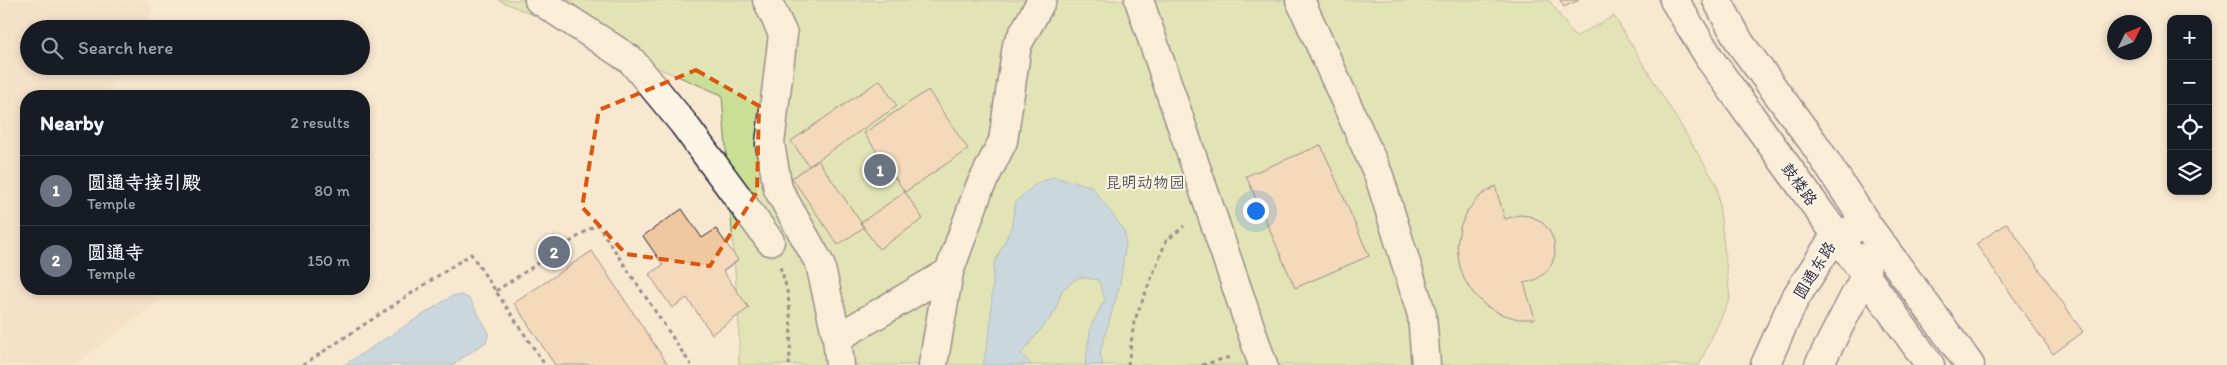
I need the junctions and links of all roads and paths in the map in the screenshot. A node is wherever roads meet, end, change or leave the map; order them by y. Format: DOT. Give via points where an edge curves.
graph roads {
  1 [pos="539,0"];
  2 [pos="767,0"];
  3 [pos="1042,0"];
  4 [pos="1139,0"];
  5 [pos="1300,0"];
  6 [pos="1674,0"];
  7 [pos="1717,0"];
  8 [pos="1207,206"];
  9 [pos="1868,226"];
  10 [pos="1836,234"];
  11 [pos="770,241"];
  12 [pos="949,272"];
  13 [pos="1866,274"];
  14 [pos="496,291"];
  15 [pos="838,338"];
  16 [pos="543,364"];
  17 [pos="303,365"];
  18 [pos="691,365"];
  19 [pos="788,365"];
  20 [pos="840,365"];
  21 [pos="933,365"];
  22 [pos="1128,365"];
  23 [pos="1264,365"];
  24 [pos="1426,365"];
  25 [pos="1765,365"];
  26 [pos="1819,365"];
  27 [pos="1930,365"];
  28 [pos="1970,365"];
  1 -- 11 [label="main road" via="631,60 683,123"];
  2 -- 15 [label="main road" via="783,34 770,144 778,189 820,264"];
  3 -- 12 [label="main road" via="1018,46 1003,141 979,188"];
  4 -- 8 [label="main road"];
  5 -- 24 [label="main road" via="1379,176 1422,315"];
  6 -- 10 [label="main road, 鼓楼路" via="1712,62"];
  7 -- 9 [label="main road, 鼓楼路" via="1740,43 1813,142"];
  8 -- 22 [label="path" via="1166,241 1134,322"];
  8 -- 23 [label="main road"];
  9 -- 10 [label="main road, 圆通东路"];
  9 -- 13 [label="main road"];
  9 -- 28 [label="main road, 鼓楼路"];
  10 -- 13 [label="main road, 鼓楼路"];
  10 -- 25 [label="main road, 圆通东路" via="1794,300"];
  11 -- 19 [label="path" via="788,287 791,340"];
  12 -- 15 [label="main road"];
  12 -- 21 [label="main road"];
  13 -- 26 [label="main road"];
  13 -- 27 [label="main road, 鼓楼路"];
  14 -- 16 [label="path"];
  14 -- 17 [label="path" via="471,254"];
  14 -- 18 [label="path" via="597,224"];
  15 -- 20 [label="main road"];
}
